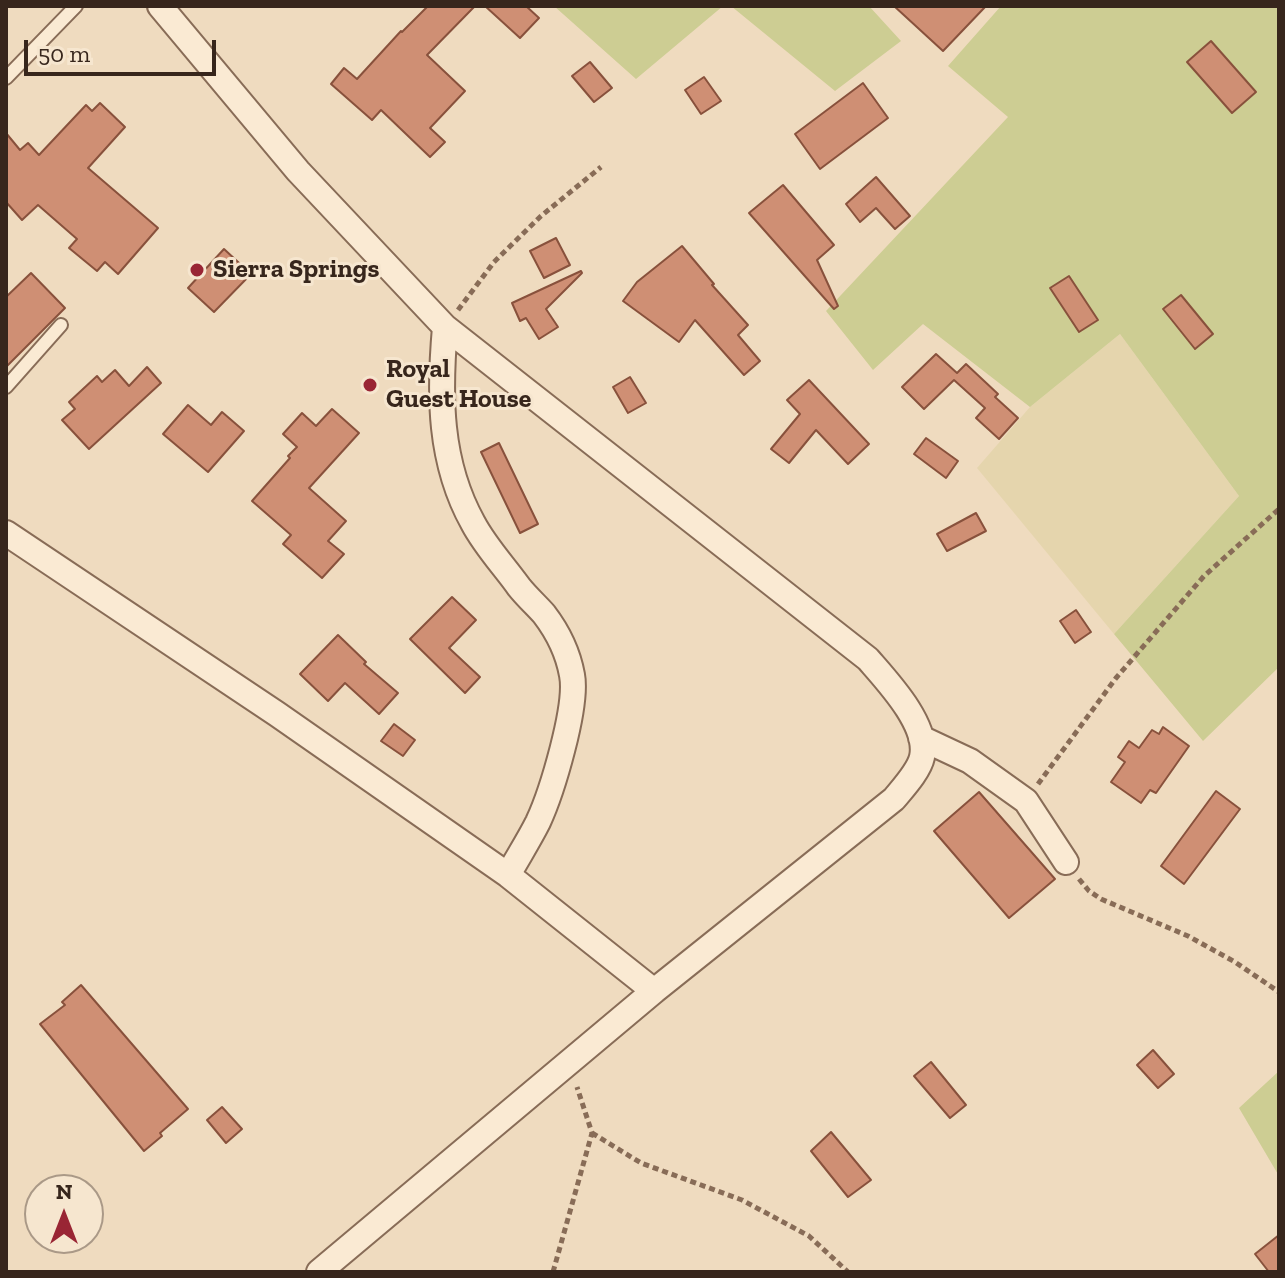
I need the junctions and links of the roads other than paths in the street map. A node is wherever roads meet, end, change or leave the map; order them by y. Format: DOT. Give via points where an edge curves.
graph roads {
  1 [pos="76,6"];
  2 [pos="160,6"];
  3 [pos="6,78"];
  4 [pos="61,325"];
  5 [pos="445,327"];
  6 [pos="6,387"];
  7 [pos="6,533"];
  8 [pos="921,738"];
  9 [pos="1066,862"];
  10 [pos="508,875"];
  11 [pos="654,991"];
  12 [pos="319,1272"];
  1 -- 3 [label="lane"];
  2 -- 5 [label="street" via="298,171"];
  4 -- 6 [label="lane"];
  5 -- 8 [label="street" via="868,659 896,691"];
  5 -- 10 [label="street" via="441,409 455,487 474,526 545,616 566,651 573,677 570,718 539,820"];
  7 -- 10 [label="street"];
  8 -- 9 [label="street" via="970,761 1026,801"];
  8 -- 11 [label="street" via="922,757 894,799"];
  10 -- 11 [label="street"];
  11 -- 12 [label="street"];
}
